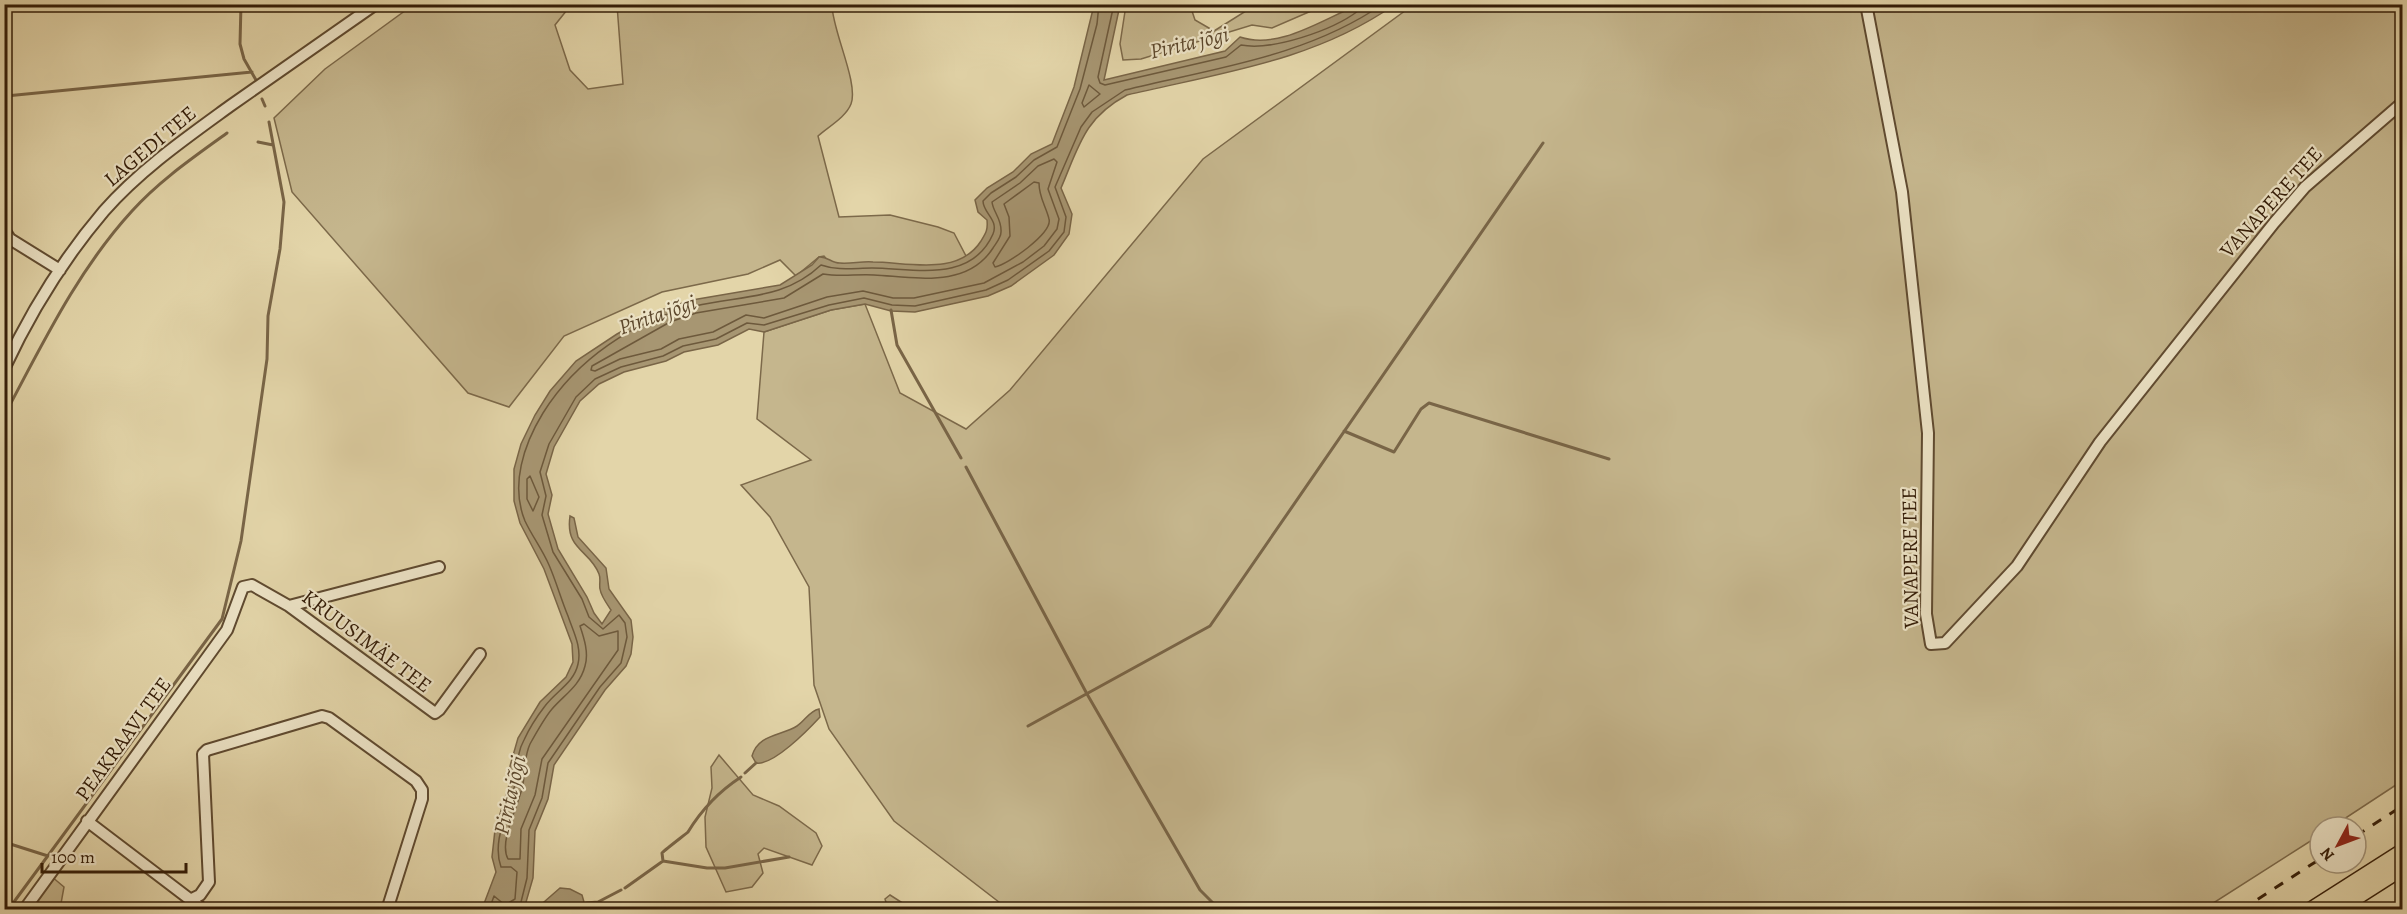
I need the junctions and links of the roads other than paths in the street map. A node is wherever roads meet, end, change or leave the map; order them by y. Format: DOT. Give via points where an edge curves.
graph roads {
  1 [pos="376,4"];
  2 [pos="1866,4"];
  3 [pos="2403,103"];
  4 [pos="4,230"];
  5 [pos="60,270"];
  6 [pos="4,369"];
  7 [pos="439,567"];
  8 [pos="243,587"];
  9 [pos="289,606"];
  10 [pos="480,654"];
  11 [pos="87,821"];
  12 [pos="2403,852"];
  13 [pos="2403,868"];
  14 [pos="2403,878"];
  15 [pos="192,899"];
  16 [pos="24,909"];
  17 [pos="204,909"];
  18 [pos="387,909"];
  19 [pos="2311,909"];
  20 [pos="2337,909"];
  1 -- 5 [label="street, LAGEDI TEE" via="154,163 105,211"];
  2 -- 3 [label="street, VANAPERE TEE" via="1902,192 1917,317 1928,433 1926,614 1931,644 1945,643 2017,567 2100,442 2305,187"];
  4 -- 5 [label="street" via="10,239"];
  5 -- 6 [label="street, LAGEDI TEE"];
  7 -- 9 [label="street"];
  8 -- 9 [label="street, KRUUSIMÄE TEE" via="252,585"];
  8 -- 11 [label="street, PEAKRAAVI TEE" via="227,630"];
  9 -- 10 [label="street, KRUUSIMÄE TEE" via="435,713"];
  11 -- 15 [label="street"];
  11 -- 16 [label="street, PEAKRAAVI TEE"];
  12 -- 19 [label="highway"];
  13 -- 20 [label="highway"];
  14 -- 20 [label="highway" via="2358,906"];
  15 -- 17 [label="street"];
  15 -- 18 [label="street" via="209,882 203,754 322,717 329,718 416,781 422,790"];
}
